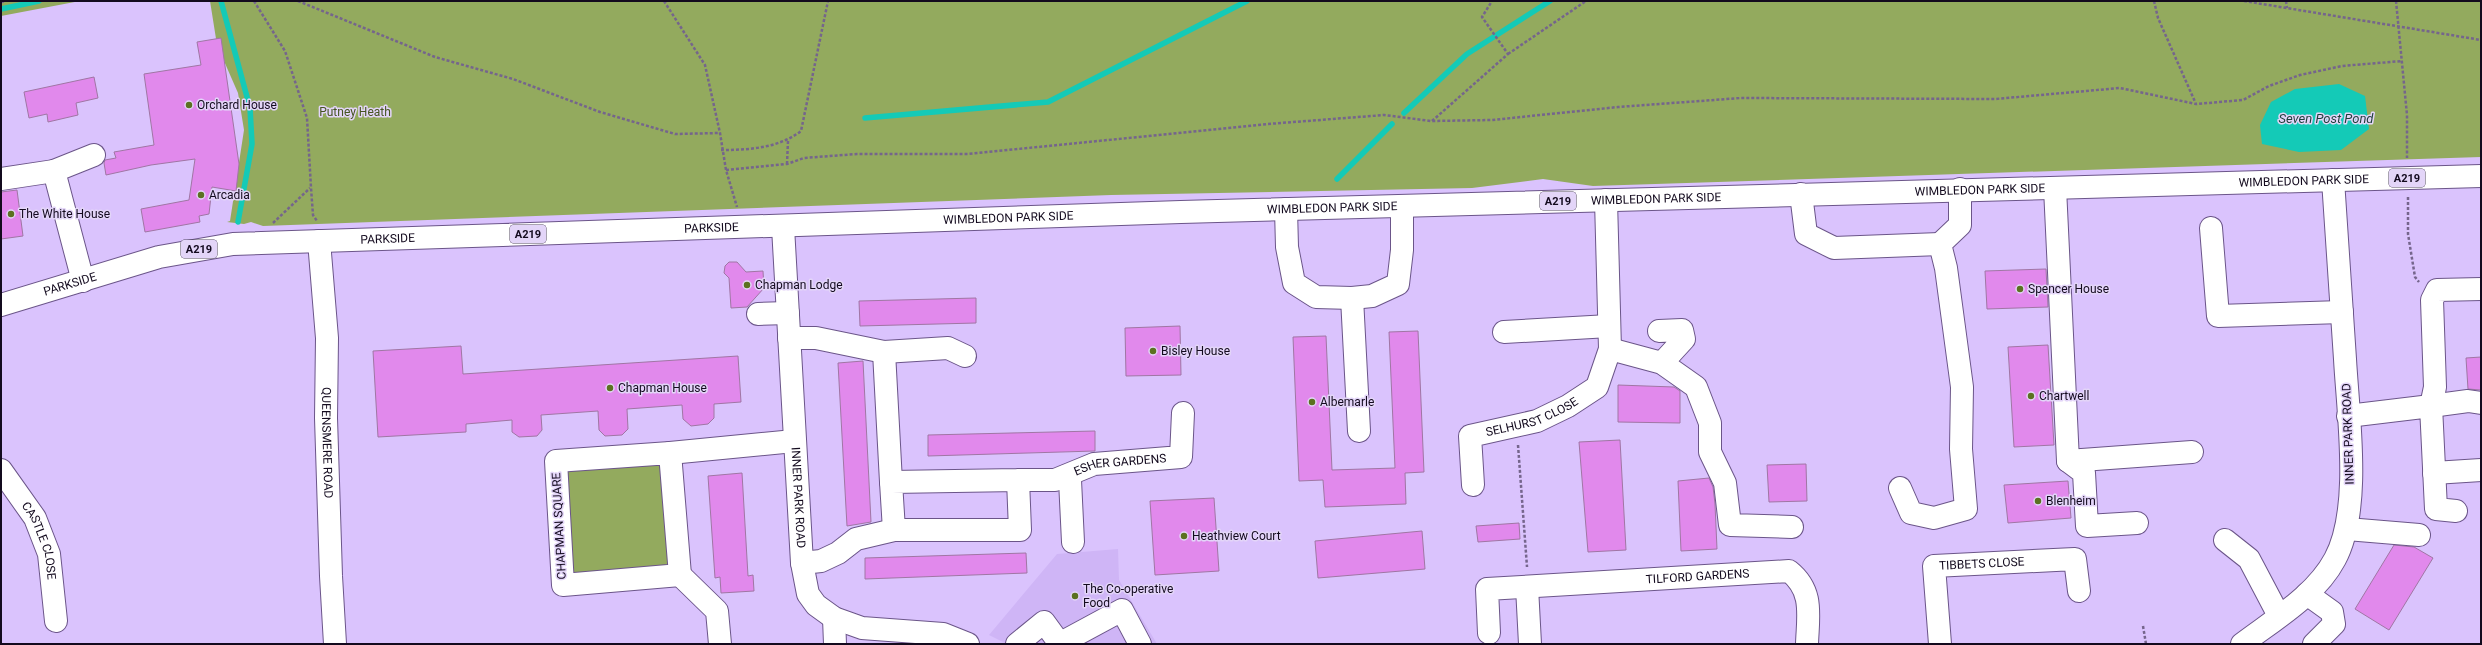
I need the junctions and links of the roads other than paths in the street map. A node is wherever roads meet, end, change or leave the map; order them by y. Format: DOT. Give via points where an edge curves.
graph roads {
  1 [pos="94,154"];
  2 [pos="54,170"];
  3 [pos="2481,176"];
  4 [pos="1,180"];
  5 [pos="2333,180"];
  6 [pos="2055,188"];
  7 [pos="1960,189"];
  8 [pos="1801,194"];
  9 [pos="1606,200"];
  10 [pos="1402,206"];
  11 [pos="1286,209"];
  12 [pos="783,227"];
  13 [pos="2211,228"];
  14 [pos="319,241"];
  15 [pos="1940,244"];
  16 [pos="83,281"];
  17 [pos="2481,290"];
  18 [pos="1352,298"];
  19 [pos="1,305"];
  20 [pos="2342,312"];
  21 [pos="788,313"];
  22 [pos="758,314"];
  23 [pos="1609,326"];
  24 [pos="1659,331"];
  25 [pos="1504,332"];
  26 [pos="789,338"];
  27 [pos="1610,349"];
  28 [pos="884,352"];
  29 [pos="965,356"];
  30 [pos="1662,363"];
  31 [pos="2481,403"];
  32 [pos="2431,406"];
  33 [pos="1183,413"];
  34 [pos="2348,416"];
  35 [pos="1359,431"];
  36 [pos="794,441"];
  37 [pos="2192,452"];
  38 [pos="670,453"];
  39 [pos="2068,461"];
  40 [pos="1,470"];
  41 [pos="2481,470"];
  42 [pos="2434,473"];
  43 [pos="1066,476"];
  44 [pos="1018,480"];
  45 [pos="891,482"];
  46 [pos="1474,485"];
  47 [pos="1900,488"];
  48 [pos="2456,511"];
  49 [pos="2137,523"];
  50 [pos="1792,527"];
  51 [pos="2347,529"];
  52 [pos="894,530"];
  53 [pos="2419,535"];
  54 [pos="2225,540"];
  55 [pos="1073,542"];
  56 [pos="802,563"];
  57 [pos="680,575"];
  58 [pos="1530,587"];
  59 [pos="2079,591"];
  60 [pos="2307,594"];
  61 [pos="2279,616"];
  62 [pos="834,618"];
  63 [pos="56,621"];
  64 [pos="1489,633"];
  65 [pos="335,644"];
  66 [pos="720,644"];
  67 [pos="835,644"];
  68 [pos="968,644"];
  69 [pos="1018,644"];
  70 [pos="1060,644"];
  71 [pos="1140,644"];
  72 [pos="1530,644"];
  73 [pos="1807,644"];
  74 [pos="1940,644"];
  75 [pos="2242,644"];
  76 [pos="2314,644"];
  1 -- 2 [label="street"];
  2 -- 4 [label="street"];
  2 -- 16 [label="street"];
  3 -- 5 [label="street, WIMBLEDON PARK SIDE / A219"];
  5 -- 6 [label="street, WIMBLEDON PARK SIDE / A219"];
  5 -- 20 [label="street, INNER PARK ROAD"];
  6 -- 7 [label="street, WIMBLEDON PARK SIDE / A219"];
  6 -- 39 [label="street"];
  7 -- 8 [label="street, WIMBLEDON PARK SIDE / A219"];
  7 -- 15 [label="street" via="1960,225"];
  8 -- 9 [label="street, WIMBLEDON PARK SIDE / A219"];
  8 -- 15 [label="street" via="1806,234 1834,248"];
  9 -- 10 [label="street, WIMBLEDON PARK SIDE / A219"];
  9 -- 23 [label="street, SELHURST CLOSE"];
  10 -- 11 [label="street, WIMBLEDON PARK SIDE / A219"];
  10 -- 18 [label="street" via="1402,250 1398,284 1372,296"];
  11 -- 12 [label="street, WIMBLEDON PARK SIDE / A219"];
  11 -- 18 [label="street" via="1287,247 1294,283 1316,296"];
  12 -- 14 [label="street, PARKSIDE / A219"];
  12 -- 21 [label="street, INNER PARK ROAD"];
  13 -- 20 [label="street" via="2218,316"];
  14 -- 16 [label="street, PARKSIDE / A219" via="217,245 159,257"];
  14 -- 65 [label="street, QUEENSMERE ROAD" via="327,338 326,418"];
  15 -- 47 [label="street" via="1946,268 1962,388 1962,449 1966,509 1934,518 1911,513"];
  16 -- 19 [label="street, PARKSIDE / A219"];
  17 -- 32 [label="street" via="2438,290 2432,300 2435,387"];
  18 -- 35 [label="street"];
  20 -- 34 [label="street, INNER PARK ROAD"];
  21 -- 22 [label="street"];
  21 -- 26 [label="street, INNER PARK ROAD"];
  23 -- 25 [label="street"];
  23 -- 27 [label="street, SELHURST CLOSE"];
  24 -- 30 [label="street" via="1682,330 1684,339"];
  26 -- 28 [label="street" via="816,338"];
  26 -- 36 [label="street, INNER PARK ROAD"];
  27 -- 30 [label="street"];
  27 -- 46 [label="street, SELHURST CLOSE" via="1597,386 1568,406 1537,421 1470,436"];
  28 -- 29 [label="street" via="948,348"];
  28 -- 45 [label="street"];
  30 -- 50 [label="street" via="1696,387 1710,423 1710,452 1725,483 1730,525"];
  31 -- 32 [label="street" via="2468,401"];
  32 -- 34 [label="street"];
  32 -- 42 [label="street"];
  33 -- 43 [label="street, ESHER GARDENS" via="1181,457 1094,464"];
  34 -- 51 [label="street, INNER PARK ROAD" via="2351,497"];
  36 -- 38 [label="street, CHAPMAN SQUARE"];
  36 -- 56 [label="street, INNER PARK ROAD"];
  37 -- 39 [label="street"];
  38 -- 57 [label="street"];
  38 -- 57 [label="street, CHAPMAN SQUARE" via="556,460 563,585"];
  39 -- 49 [label="street" via="2084,473 2087,526"];
  40 -- 63 [label="street, CASTLE CLOSE" via="35,518 49,554"];
  41 -- 42 [label="street"];
  42 -- 48 [label="street" via="2436,509"];
  43 -- 44 [label="street, ESHER GARDENS" via="1056,480"];
  43 -- 55 [label="street" via="1070,480"];
  44 -- 45 [label="street, ESHER GARDENS"];
  44 -- 52 [label="street" via="1020,530"];
  45 -- 52 [label="street"];
  51 -- 53 [label="street"];
  51 -- 60 [label="street, INNER PARK ROAD" via="2335,559"];
  52 -- 56 [label="street" via="856,539 838,553 821,561"];
  54 -- 61 [label="street" via="2249,559"];
  56 -- 62 [label="street, INNER PARK ROAD" via="808,594 816,605"];
  57 -- 66 [label="street" via="717,610"];
  58 -- 64 [label="street, TILFORD GARDENS" via="1487,589"];
  58 -- 72 [label="street"];
  58 -- 73 [label="street, TILFORD GARDENS" via="1789,571 1800,580 1809,600"];
  59 -- 74 [label="street, TIBBETS CLOSE" via="2075,559 1934,566"];
  60 -- 61 [label="street, INNER PARK ROAD"];
  60 -- 76 [label="street" via="2332,612 2334,624"];
  61 -- 75 [label="street, INNER PARK ROAD"];
  62 -- 67 [label="street"];
  62 -- 68 [label="street, INNER PARK ROAD" via="862,628 943,634"];
  69 -- 70 [label="street" via="1044,622"];
  70 -- 71 [label="street" via="1122,610"];
}
